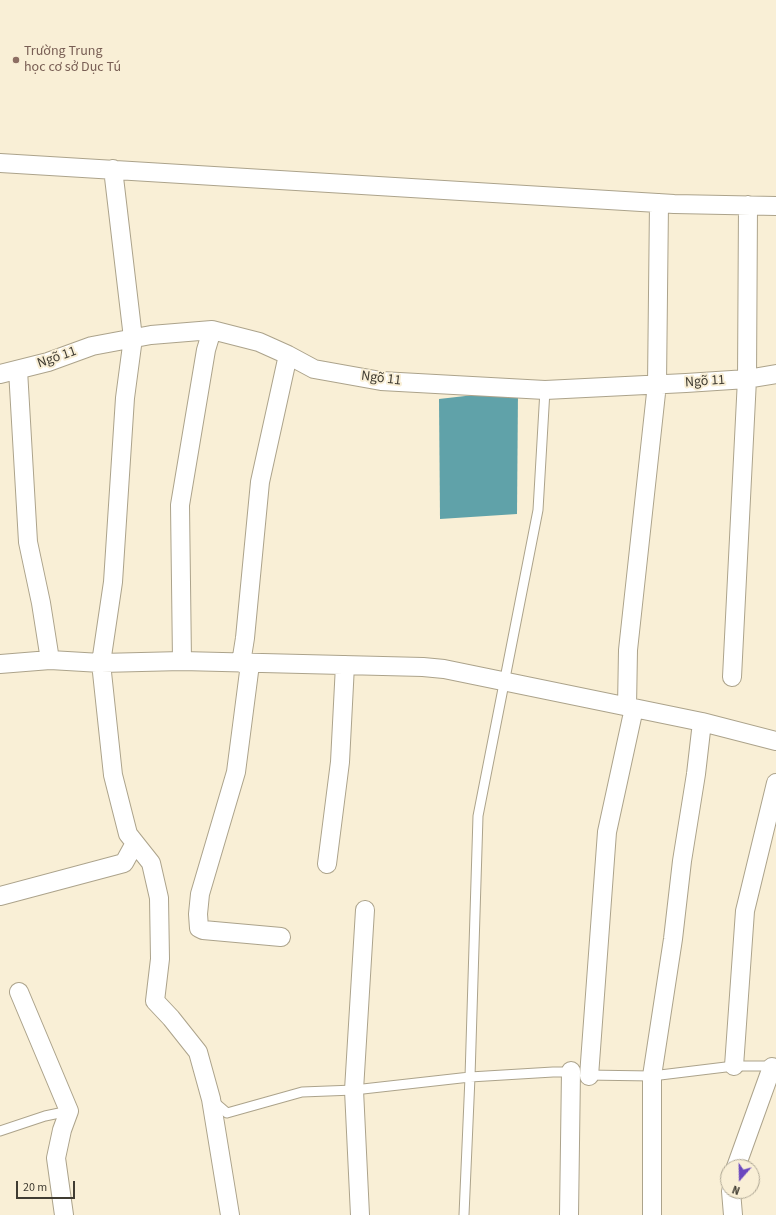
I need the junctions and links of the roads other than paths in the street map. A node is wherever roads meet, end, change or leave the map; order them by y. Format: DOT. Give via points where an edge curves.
graph roads {
  1 [pos="0,163"];
  2 [pos="113,169"];
  3 [pos="659,203"];
  4 [pos="748,205"];
  5 [pos="776,206"];
  6 [pos="212,330"];
  7 [pos="133,338"];
  8 [pos="288,355"];
  9 [pos="18,370"];
  10 [pos="0,374"];
  11 [pos="776,374"];
  12 [pos="747,379"];
  13 [pos="657,384"];
  14 [pos="545,390"];
  15 [pos="50,660"];
  16 [pos="182,661"];
  17 [pos="101,663"];
  18 [pos="246,663"];
  19 [pos="0,664"];
  20 [pos="345,665"];
  21 [pos="732,678"];
  22 [pos="505,681"];
  23 [pos="631,707"];
  24 [pos="702,722"];
  25 [pos="776,741"];
  26 [pos="776,783"];
  27 [pos="135,843"];
  28 [pos="327,864"];
  29 [pos="0,896"];
  30 [pos="365,910"];
  31 [pos="281,937"];
  32 [pos="19,992"];
  33 [pos="734,1066"];
  34 [pos="774,1066"];
  35 [pos="571,1071"];
  36 [pos="589,1076"];
  37 [pos="652,1076"];
  38 [pos="470,1077"];
  39 [pos="354,1090"];
  40 [pos="211,1099"];
  41 [pos="69,1111"];
  42 [pos="0,1131"];
  43 [pos="739,1159"];
  44 [pos="732,1199"];
  45 [pos="64,1215"];
  46 [pos="230,1215"];
  47 [pos="360,1215"];
  48 [pos="464,1215"];
  49 [pos="569,1215"];
  50 [pos="652,1215"];
  51 [pos="733,1215"];
  1 -- 2 [label="street"];
  2 -- 3 [label="street"];
  2 -- 7 [label="street"];
  3 -- 4 [label="street"];
  3 -- 13 [label="street"];
  4 -- 5 [label="street"];
  4 -- 12 [label="street"];
  6 -- 7 [label="street, Ngõ 11"];
  6 -- 8 [label="street, Ngõ 11" via="259,342"];
  6 -- 16 [label="street" via="206,350 180,505"];
  7 -- 9 [label="street, Ngõ 11" via="92,346"];
  7 -- 17 [label="street" via="125,398 113,582"];
  8 -- 14 [label="street, Ngõ 11" via="314,369 382,380"];
  8 -- 18 [label="street" via="260,482 245,638"];
  9 -- 10 [label="street, Ngõ 11"];
  9 -- 15 [label="street" via="28,542"];
  11 -- 12 [label="street, Ngõ 11"];
  12 -- 13 [label="street, Ngõ 11"];
  12 -- 21 [label="street"];
  13 -- 14 [label="street, Ngõ 11"];
  13 -- 23 [label="street" via="628,650"];
  14 -- 22 [label="lane" via="538,510"];
  15 -- 17 [label="street"];
  15 -- 19 [label="street"];
  16 -- 17 [label="street"];
  16 -- 18 [label="street"];
  17 -- 27 [label="street" via="113,775 128,834"];
  18 -- 20 [label="street"];
  18 -- 31 [label="street" via="236,772 200,894 199,928"];
  20 -- 22 [label="street" via="444,669"];
  20 -- 28 [label="street" via="340,762"];
  22 -- 23 [label="street"];
  22 -- 38 [label="lane" via="478,816"];
  23 -- 24 [label="street"];
  23 -- 36 [label="street" via="607,832"];
  24 -- 25 [label="street"];
  24 -- 37 [label="street"];
  26 -- 33 [label="street" via="745,911"];
  27 -- 29 [label="street" via="124,863"];
  27 -- 40 [label="street" via="151,862 160,898 160,959 155,1001 172,1018 198,1052"];
  30 -- 39 [label="street"];
  32 -- 41 [label="street"];
  33 -- 34 [label="lane"];
  33 -- 37 [label="lane"];
  34 -- 43 [label="street"];
  35 -- 36 [label="lane"];
  35 -- 38 [label="lane"];
  35 -- 49 [label="street"];
  36 -- 37 [label="lane"];
  37 -- 50 [label="street"];
  38 -- 39 [label="lane"];
  38 -- 48 [label="lane"];
  39 -- 40 [label="lane" via="302,1092 226,1113"];
  39 -- 47 [label="street"];
  40 -- 46 [label="street"];
  41 -- 42 [label="lane"];
  41 -- 45 [label="street" via="56,1158"];
  44 -- 51 [label="street"];
}
